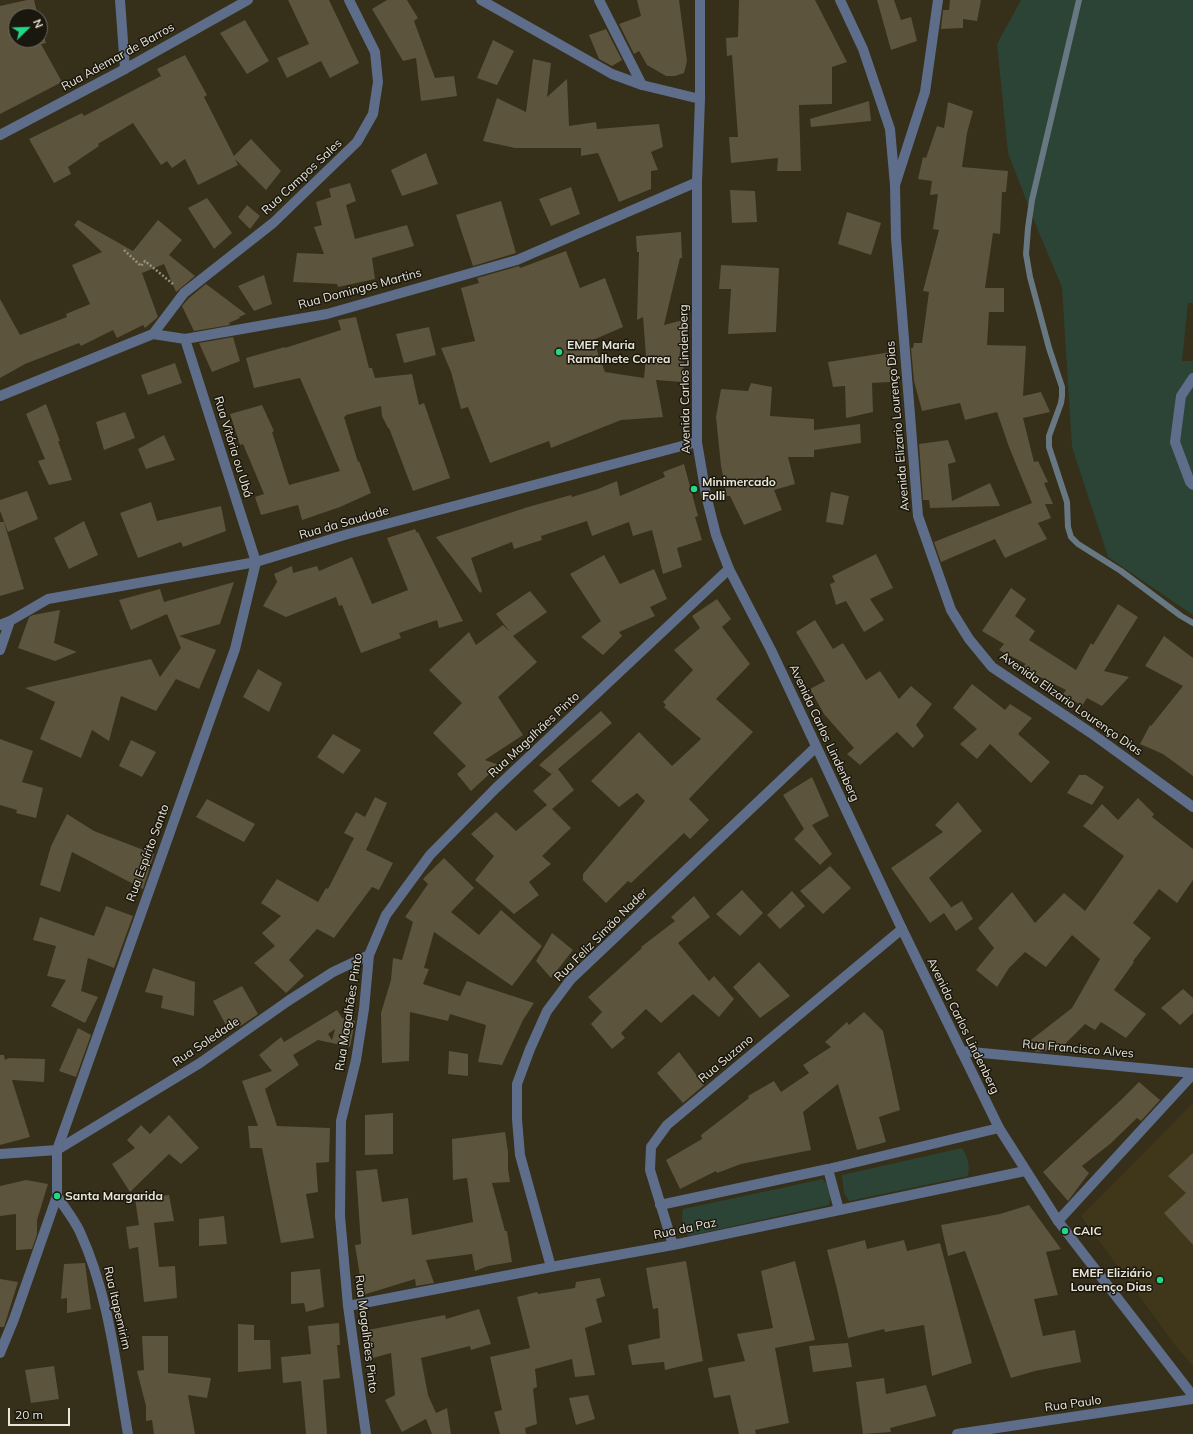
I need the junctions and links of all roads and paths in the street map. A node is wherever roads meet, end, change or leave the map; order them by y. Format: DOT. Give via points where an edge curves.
graph roads {
  1 [pos="120,0"];
  2 [pos="248,0"];
  3 [pos="349,0"];
  4 [pos="481,0"];
  5 [pos="598,0"];
  6 [pos="700,0"];
  7 [pos="840,0"];
  8 [pos="938,0"];
  9 [pos="125,69"];
  10 [pos="642,85"];
  11 [pos="700,99"];
  12 [pos="0,134"];
  13 [pos="697,182"];
  14 [pos="895,185"];
  15 [pos="124,250"];
  16 [pos="184,293"];
  17 [pos="153,334"];
  18 [pos="186,339"];
  19 [pos="1193,378"];
  20 [pos="0,396"];
  21 [pos="697,442"];
  22 [pos="1193,485"];
  23 [pos="256,562"];
  24 [pos="729,569"];
  25 [pos="10,621"];
  26 [pos="0,625"];
  27 [pos="0,650"];
  28 [pos="816,747"];
  29 [pos="1193,808"];
  30 [pos="902,929"];
  31 [pos="370,955"];
  32 [pos="961,1052"];
  33 [pos="1193,1074"];
  34 [pos="999,1128"];
  35 [pos="57,1150"];
  36 [pos="0,1154"];
  37 [pos="828,1169"];
  38 [pos="1025,1171"];
  39 [pos="57,1196"];
  40 [pos="660,1205"];
  41 [pos="838,1210"];
  42 [pos="1058,1221"];
  43 [pos="673,1245"];
  44 [pos="551,1267"];
  45 [pos="348,1306"];
  46 [pos="0,1353"];
  47 [pos="1193,1397"];
  48 [pos="128,1434"];
  49 [pos="366,1434"];
  50 [pos="957,1434"];
  1 -- 9 [label="street"];
  2 -- 9 [label="street, Rua Ademar de Barros"];
  3 -- 16 [label="street, Rua Campos Sales" via="375,52 378,82 373,114 357,142 273,223"];
  4 -- 10 [label="street" via="612,74"];
  5 -- 10 [label="street"];
  6 -- 11 [label="street, Avenida Carlos Lindenberg"];
  7 -- 14 [label="street, Avenida Elizario Lourenço Dias" via="863,49 890,129"];
  8 -- 14 [label="street" via="924,92"];
  9 -- 12 [label="street, Rua Ademar de Barros"];
  10 -- 11 [label="street"];
  11 -- 13 [label="street, Avenida Carlos Lindenberg"];
  13 -- 18 [label="street, Rua Domingos Martins" via="517,260 327,314"];
  13 -- 21 [label="street, Avenida Carlos Lindenberg"];
  14 -- 29 [label="street, Avenida Elizario Lourenço Dias" via="897,245 918,516 951,610 969,639 992,667 1091,733"];
  15 -- 16 [label="path" via="141,266 145,261"];
  16 -- 17 [label="street, Rua Campos Sales"];
  17 -- 18 [label="street, Rua Domingos Martins"];
  17 -- 20 [label="street"];
  18 -- 23 [label="street, Rua Vitória ou Ubá"];
  19 -- 22 [label="street" via="1181,396 1175,442"];
  21 -- 23 [label="street, Rua da Saudade" via="348,534"];
  21 -- 24 [label="street, Avenida Carlos Lindenberg" via="716,535"];
  23 -- 25 [label="street, Rua da Saudade" via="48,599"];
  23 -- 35 [label="street, Rua Espírito Santo" via="234,649"];
  24 -- 28 [label="street, Avenida Carlos Lindenberg" via="771,650"];
  24 -- 31 [label="street, Rua Magalhães Pinto" via="502,783 430,855 386,915"];
  25 -- 26 [label="street, Rua da Saudade"];
  25 -- 27 [label="street"];
  28 -- 30 [label="street, Avenida Carlos Lindenberg"];
  28 -- 44 [label="street, Rua Feliz Simão Nader" via="571,979 547,1011 518,1084 517,1119 520,1155"];
  30 -- 32 [label="street, Avenida Carlos Lindenberg"];
  30 -- 40 [label="street, Rua Suzano" via="667,1125 651,1147 650,1170"];
  31 -- 35 [label="street, Rua Soledade" via="333,972 200,1063"];
  31 -- 45 [label="street, Rua Magalhães Pinto" via="356,1060 341,1121 340,1216"];
  32 -- 33 [label="street, Rua Francisco Alves"];
  32 -- 34 [label="street, Avenida Carlos Lindenberg"];
  33 -- 42 [label="street"];
  34 -- 37 [label="street"];
  34 -- 38 [label="street, Avenida Carlos Lindenberg"];
  35 -- 36 [label="street"];
  35 -- 39 [label="street, Rua Espírito Santo"];
  37 -- 40 [label="street"];
  37 -- 41 [label="street"];
  38 -- 41 [label="street, Rua da Paz"];
  38 -- 42 [label="street, Avenida Carlos Lindenberg"];
  39 -- 46 [label="street"];
  39 -- 48 [label="street, Rua Itapemirim" via="80,1230 97,1272 110,1324"];
  40 -- 43 [label="street, Rua Suzano"];
  41 -- 43 [label="street, Rua da Paz"];
  42 -- 47 [label="street, Avenida Carlos Lindenberg"];
  43 -- 44 [label="street, Rua da Paz"];
  44 -- 45 [label="street, Rua da Paz"];
  45 -- 49 [label="street, Rua Magalhães Pinto"];
  47 -- 50 [label="street, Rua Paulo"];
}
